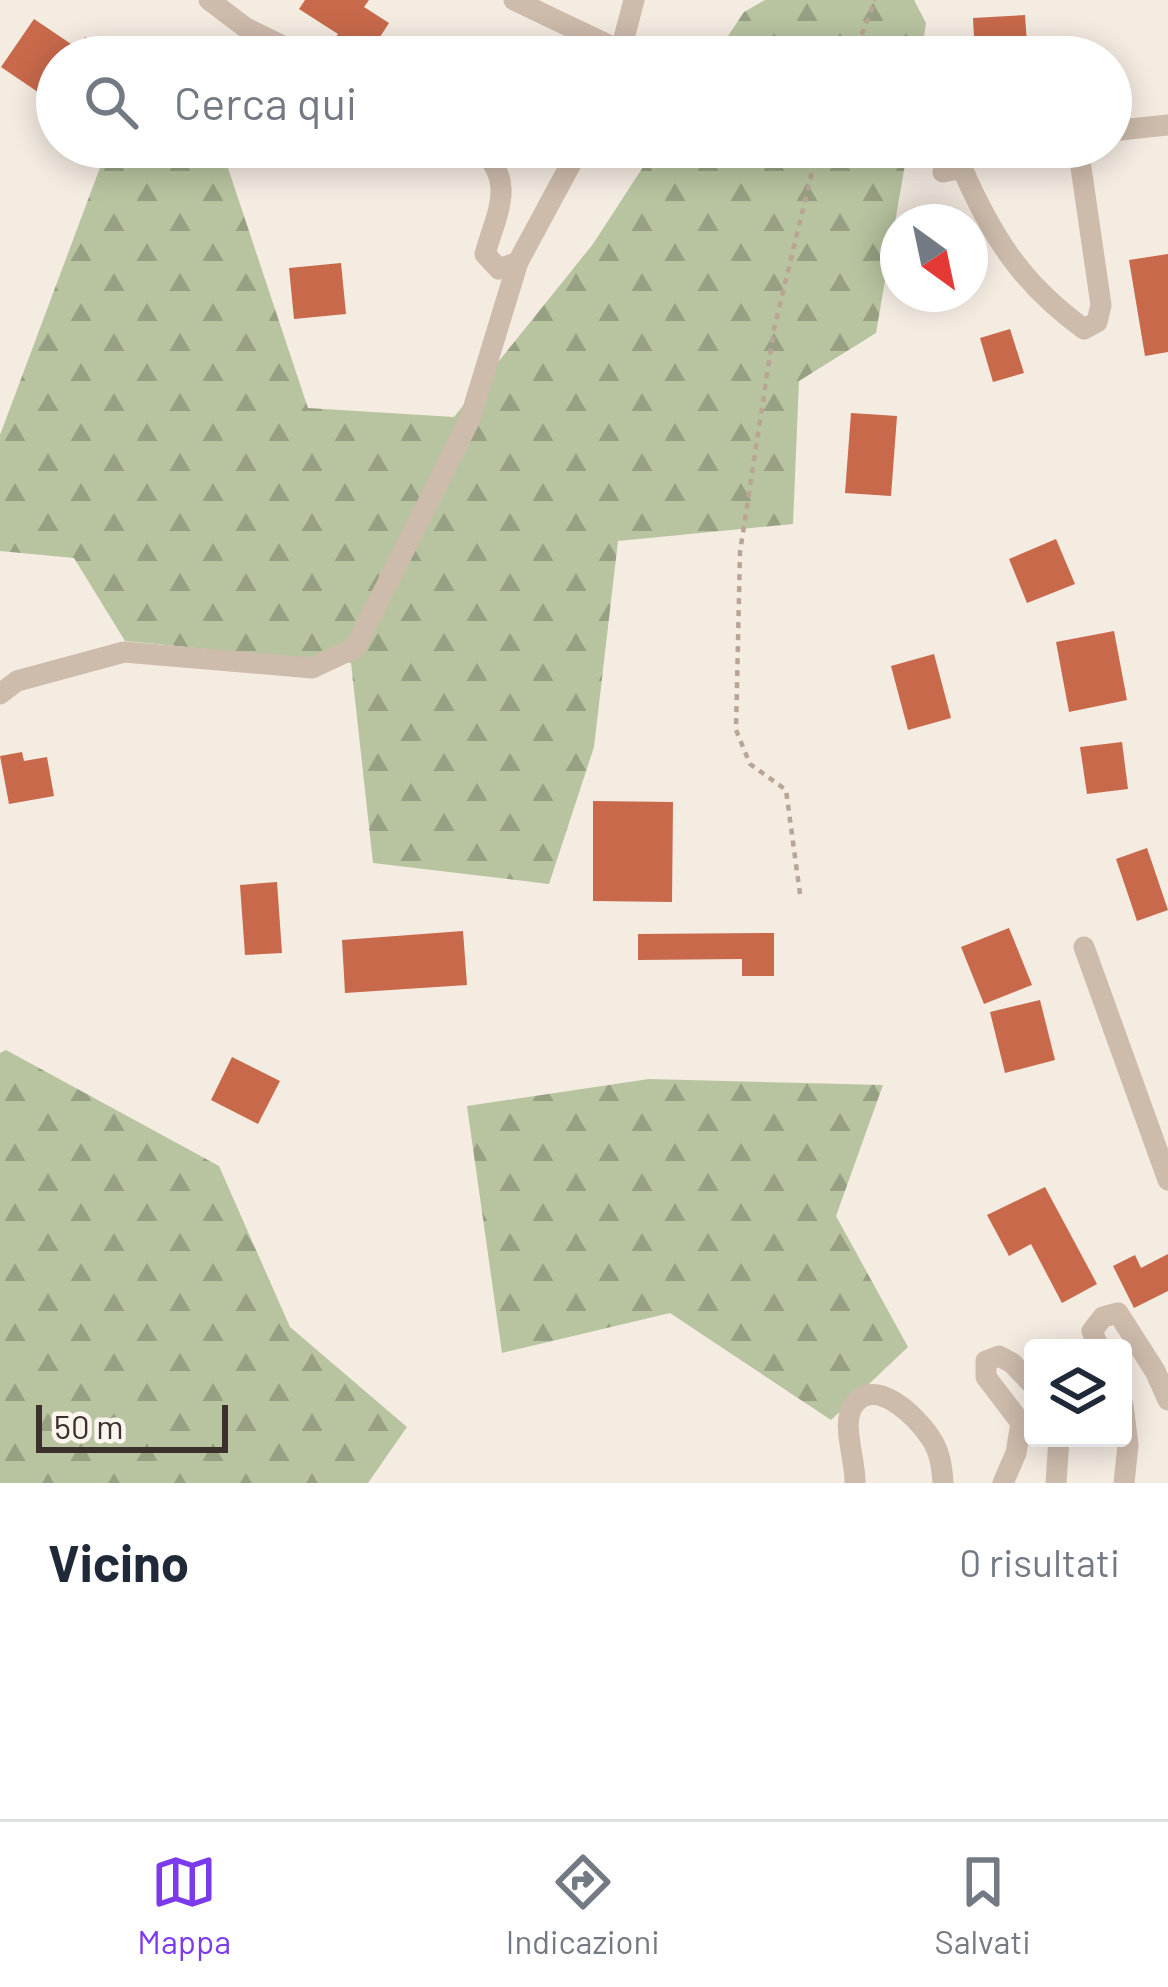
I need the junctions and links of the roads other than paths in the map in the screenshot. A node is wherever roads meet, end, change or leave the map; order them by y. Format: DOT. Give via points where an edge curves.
graph roads {
  1 [pos="208,0"];
  2 [pos="514,0"];
  3 [pos="634,0"];
  4 [pos="262,36"];
  5 [pos="585,36"];
  6 [pos="625,36"];
  7 [pos="1168,125"];
  8 [pos="1132,129"];
  9 [pos="498,168"];
  10 [pos="569,168"];
  11 [pos="962,168"];
  12 [pos="962,168"];
  13 [pos="1081,168"];
  14 [pos="943,172"];
  15 [pos="518,262"];
  16 [pos="0,694"];
  17 [pos="1084,947"];
  18 [pos="1168,1180"];
  19 [pos="1095,1339"];
  20 [pos="1024,1376"];
  21 [pos="1168,1400"];
  22 [pos="1058,1447"];
  23 [pos="1128,1447"];
  24 [pos="855,1483"];
  25 [pos="943,1483"];
  26 [pos="1003,1483"];
  27 [pos="1056,1483"];
  28 [pos="1124,1483"];
  1 -- 4 [label="street"];
  2 -- 5 [label="street"];
  3 -- 6 [label="street"];
  7 -- 8 [label="street"];
  9 -- 15 [label="street" via="504,190 485,254 499,269"];
  10 -- 15 [label="street"];
  11 -- 14 [label="street"];
  12 -- 13 [label="street" via="988,228 1047,302 1084,328 1097,322 1101,305"];
  15 -- 16 [label="street" via="470,419 355,648 312,668 124,652 17,681"];
  17 -- 18 [label="street"];
  19 -- 21 [label="street" via="1102,1317 1118,1313"];
  20 -- 26 [label="street" via="999,1356 986,1361 986,1377 1021,1423"];
  22 -- 27 [label="street"];
  23 -- 28 [label="street"];
  24 -- 25 [label="street" via="849,1418 874,1394 891,1399 931,1437"];
}
